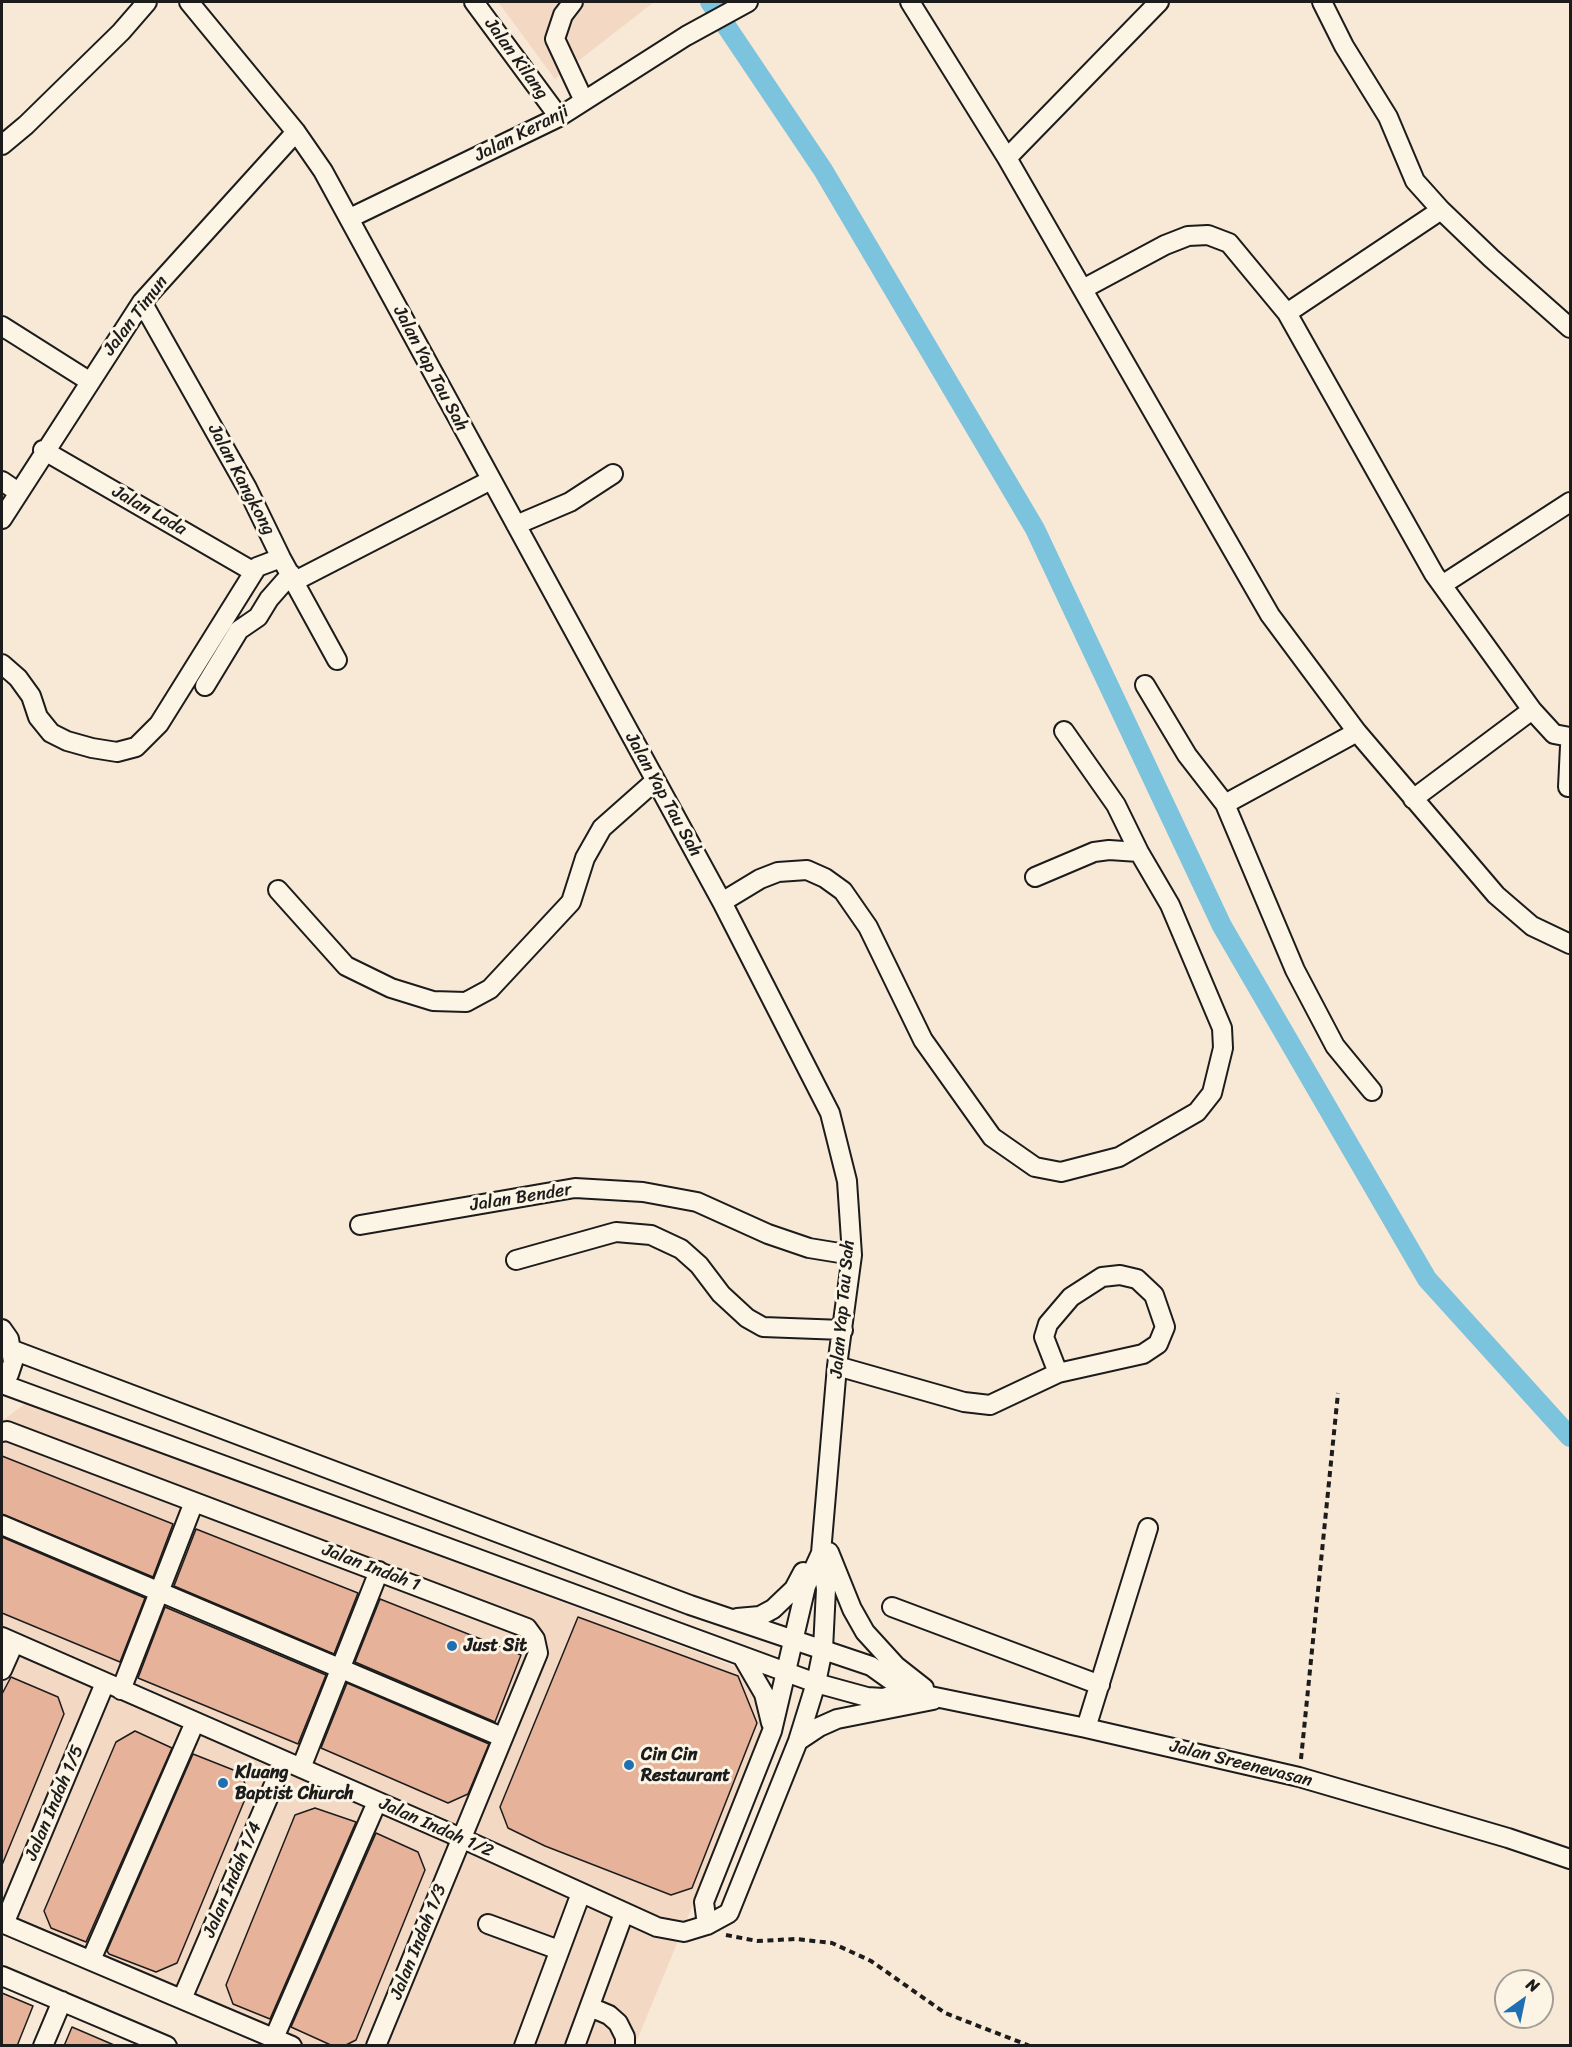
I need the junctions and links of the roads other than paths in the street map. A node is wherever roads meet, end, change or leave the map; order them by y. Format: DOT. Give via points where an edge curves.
graph roads {
  1 [pos="147,2"];
  2 [pos="189,2"];
  3 [pos="474,2"];
  4 [pos="573,2"];
  5 [pos="910,2"];
  6 [pos="1159,2"];
  7 [pos="1322,2"];
  8 [pos="746,3"];
  9 [pos="584,101"];
  10 [pos="559,117"];
  11 [pos="296,132"];
  12 [pos="2,145"];
  13 [pos="1007,158"];
  14 [pos="1441,210"];
  15 [pos="350,218"];
  16 [pos="1083,289"];
  17 [pos="142,302"];
  18 [pos="1287,313"];
  19 [pos="2,326"];
  20 [pos="1570,327"];
  21 [pos="89,381"];
  22 [pos="43,450"];
  23 [pos="613,474"];
  24 [pos="490,480"];
  25 [pos="2,481"];
  26 [pos="18,492"];
  27 [pos="1570,502"];
  28 [pos="2,519"];
  29 [pos="516,525"];
  30 [pos="281,558"];
  31 [pos="254,572"];
  32 [pos="293,578"];
  33 [pos="1442,585"];
  34 [pos="337,660"];
  35 [pos="2,664"];
  36 [pos="205,686"];
  37 [pos="1145,686"];
  38 [pos="1532,710"];
  39 [pos="1064,731"];
  40 [pos="1357,732"];
  41 [pos="1570,737"];
  42 [pos="1570,747"];
  43 [pos="655,781"];
  44 [pos="1568,786"];
  45 [pos="1413,799"];
  46 [pos="1226,804"];
  47 [pos="1139,852"];
  48 [pos="1035,877"];
  49 [pos="278,890"];
  50 [pos="722,902"];
  51 [pos="1570,944"];
  52 [pos="1372,1091"];
  53 [pos="360,1225"];
  54 [pos="852,1255"];
  55 [pos="516,1260"];
  56 [pos="2,1329"];
  57 [pos="843,1330"];
  58 [pos="13,1350"];
  59 [pos="837,1365"];
  60 [pos="1058,1373"];
  61 [pos="2,1383"];
  62 [pos="2,1432"];
  63 [pos="194,1502"];
  64 [pos="2,1525"];
  65 [pos="1148,1528"];
  66 [pos="821,1544"];
  67 [pos="379,1571"];
  68 [pos="159,1592"];
  69 [pos="892,1607"];
  70 [pos="729,1619"];
  71 [pos="792,1639"];
  72 [pos="8,1640"];
  73 [pos="823,1649"];
  74 [pos="742,1656"];
  75 [pos="341,1669"];
  76 [pos="2,1670"];
  77 [pos="786,1672"];
  78 [pos="816,1683"];
  79 [pos="1100,1684"];
  80 [pos="113,1686"];
  81 [pos="906,1691"];
  82 [pos="941,1699"];
  83 [pos="195,1722"];
  84 [pos="1086,1728"];
  85 [pos="772,1731"];
  86 [pos="502,1737"];
  87 [pos="798,1741"];
  88 [pos="293,1764"];
  89 [pos="377,1802"];
  90 [pos="461,1838"];
  91 [pos="1570,1859"];
  92 [pos="581,1893"];
  93 [pos="624,1913"];
  94 [pos="3,1923"];
  95 [pos="488,1924"];
  96 [pos="701,1927"];
  97 [pos="559,1950"];
  98 [pos="91,1960"];
  99 [pos="2,1976"];
  100 [pos="182,1999"];
  101 [pos="62,2001"];
  102 [pos="590,2007"];
  103 [pos="274,2038"];
  104 [pos="43,2046"];
  105 [pos="167,2046"];
  106 [pos="292,2046"];
  107 [pos="376,2046"];
  108 [pos="524,2046"];
  109 [pos="575,2046"];
  110 [pos="625,2046"];
  1 -- 12 [label="street" via="121,32"];
  2 -- 11 [label="street, Jalan Yap Tau Sah"];
  3 -- 10 [label="street, Jalan Kilang"];
  4 -- 9 [label="street" via="563,15 555,39"];
  5 -- 13 [label="street"];
  6 -- 13 [label="street"];
  7 -- 14 [label="street" via="1388,117 1415,181"];
  8 -- 9 [label="street, Jalan Keranji"];
  9 -- 10 [label="street, Jalan Keranji"];
  10 -- 15 [label="street, Jalan Keranji"];
  11 -- 15 [label="street, Jalan Yap Tau Sah"];
  11 -- 17 [label="street, Jalan Timun"];
  13 -- 16 [label="street"];
  14 -- 18 [label="street"];
  14 -- 20 [label="street"];
  15 -- 24 [label="street, Jalan Yap Tau Sah"];
  16 -- 18 [label="street" via="1165,245 1188,236 1208,235 1229,243"];
  16 -- 40 [label="street" via="1270,615"];
  17 -- 21 [label="street, Jalan Timun"];
  17 -- 30 [label="street, Jalan Kangkong" via="247,488"];
  18 -- 33 [label="street"];
  19 -- 21 [label="street"];
  21 -- 22 [label="street, Jalan Timun"];
  22 -- 26 [label="street, Jalan Timun"];
  22 -- 31 [label="street, Jalan Lada"];
  23 -- 29 [label="street" via="570,502"];
  24 -- 29 [label="street, Jalan Yap Tau Sah"];
  24 -- 32 [label="street"];
  25 -- 26 [label="street"];
  26 -- 28 [label="street, Jalan Timun"];
  27 -- 33 [label="street"];
  29 -- 43 [label="street, Jalan Yap Tau Sah"];
  30 -- 31 [label="street"];
  30 -- 32 [label="street, Jalan Kangkong"];
  31 -- 35 [label="street" via="159,724 136,747 117,752 92,748 51,733 38,717 31,696"];
  32 -- 34 [label="street, Jalan Kangkong"];
  32 -- 36 [label="street" via="269,599 258,617 239,630"];
  33 -- 38 [label="street"];
  37 -- 46 [label="street" via="1187,755"];
  38 -- 41 [label="street" via="1554,734"];
  38 -- 45 [label="street"];
  39 -- 47 [label="street" via="1116,805"];
  40 -- 45 [label="street"];
  40 -- 46 [label="street"];
  42 -- 44 [label="street"];
  43 -- 49 [label="street" via="603,828 585,858 571,902 490,988 466,1002 433,1001 391,988 346,966"];
  43 -- 50 [label="street, Jalan Yap Tau Sah"];
  45 -- 51 [label="street" via="1496,895 1532,926"];
  46 -- 52 [label="street" via="1295,970 1335,1047"];
  47 -- 48 [label="street" via="1094,852"];
  47 -- 50 [label="street" via="1170,905 1222,1028 1218,1076 1212,1093 1197,1112 1119,1157 1061,1172 1035,1167 992,1137 923,1040 868,927 843,891 825,878 796,869 760,879"];
  50 -- 54 [label="street, Jalan Yap Tau Sah" via="830,1113 847,1181"];
  53 -- 54 [label="street, Jalan Bender" via="575,1188 643,1192 697,1202 768,1234 809,1248"];
  54 -- 57 [label="street, Jalan Yap Tau Sah"];
  55 -- 57 [label="street" via="616,1232 651,1235 681,1249 721,1294 763,1327"];
  56 -- 58 [label="street"];
  57 -- 59 [label="street, Jalan Yap Tau Sah"];
  58 -- 61 [label="street" via="14,1362"];
  58 -- 70 [label="street"];
  59 -- 60 [label="street" via="964,1402 990,1405"];
  59 -- 66 [label="street, Jalan Yap Tau Sah"];
  60 -- 60 [label="street" via="1044,1337 1048,1324 1071,1297 1102,1277 1120,1275 1137,1279 1154,1295 1165,1327 1158,1344 1143,1354"];
  61 -- 74 [label="street"];
  62 -- 63 [label="street, Jalan Indah 1"];
  63 -- 67 [label="street, Jalan Indah 1"];
  63 -- 68 [label="street, Jalan Indah 1/5"];
  64 -- 68 [label="street"];
  65 -- 79 [label="street"];
  66 -- 70 [label="street" via="784,1599 760,1616"];
  66 -- 71 [label="street, Jalan Yap Tau Sah"];
  66 -- 73 [label="street" via="826,1589"];
  66 -- 82 [label="street" via="866,1632 910,1679"];
  67 -- 75 [label="street, Jalan Indah 1/4"];
  67 -- 86 [label="street, Jalan Indah 1" via="531,1633 538,1653"];
  68 -- 75 [label="street"];
  68 -- 80 [label="street, Jalan Indah 1/5"];
  69 -- 79 [label="street"];
  70 -- 71 [label="street"];
  71 -- 73 [label="street"];
  71 -- 77 [label="street, Jalan Yap Tau Sah"];
  72 -- 76 [label="street"];
  72 -- 80 [label="street, Jalan Indah 1/2"];
  73 -- 78 [label="street"];
  73 -- 81 [label="street" via="872,1666"];
  74 -- 77 [label="street"];
  74 -- 85 [label="street" via="770,1709"];
  75 -- 86 [label="street"];
  75 -- 88 [label="street, Jalan Indah 1/4"];
  77 -- 78 [label="street"];
  77 -- 85 [label="street"];
  78 -- 81 [label="street" via="867,1697 884,1698"];
  78 -- 87 [label="street"];
  79 -- 84 [label="street"];
  80 -- 83 [label="street, Jalan Indah 1/2"];
  80 -- 94 [label="street, Jalan Indah 1/5"];
  81 -- 82 [label="street, Jalan Sreenevasan"];
  82 -- 84 [label="street, Jalan Sreenevasan"];
  82 -- 87 [label="street" via="837,1719"];
  83 -- 88 [label="street, Jalan Indah 1/2"];
  83 -- 98 [label="street"];
  84 -- 91 [label="street, Jalan Sreenevasan" via="1299,1777"];
  85 -- 96 [label="street" via="704,1902"];
  86 -- 90 [label="street, Jalan Indah 1"];
  87 -- 96 [label="street" via="729,1913"];
  88 -- 89 [label="street, Jalan Indah 1/2"];
  88 -- 100 [label="street, Jalan Indah 1/4"];
  89 -- 90 [label="street, Jalan Indah 1/2"];
  89 -- 103 [label="street"];
  90 -- 92 [label="street, Jalan Indah 1/2"];
  90 -- 107 [label="street, Jalan Indah 1/3"];
  92 -- 93 [label="street, Jalan Indah 1/2"];
  92 -- 97 [label="street"];
  93 -- 96 [label="street, Jalan Indah 1/2" via="671,1932"];
  93 -- 102 [label="street"];
  94 -- 98 [label="street"];
  95 -- 97 [label="street"];
  97 -- 108 [label="street"];
  98 -- 100 [label="street"];
  99 -- 101 [label="street"];
  100 -- 103 [label="street"];
  101 -- 104 [label="street"];
  101 -- 105 [label="street"];
  102 -- 109 [label="street"];
  102 -- 110 [label="street" via="618,2023"];
  103 -- 106 [label="street"];
}
